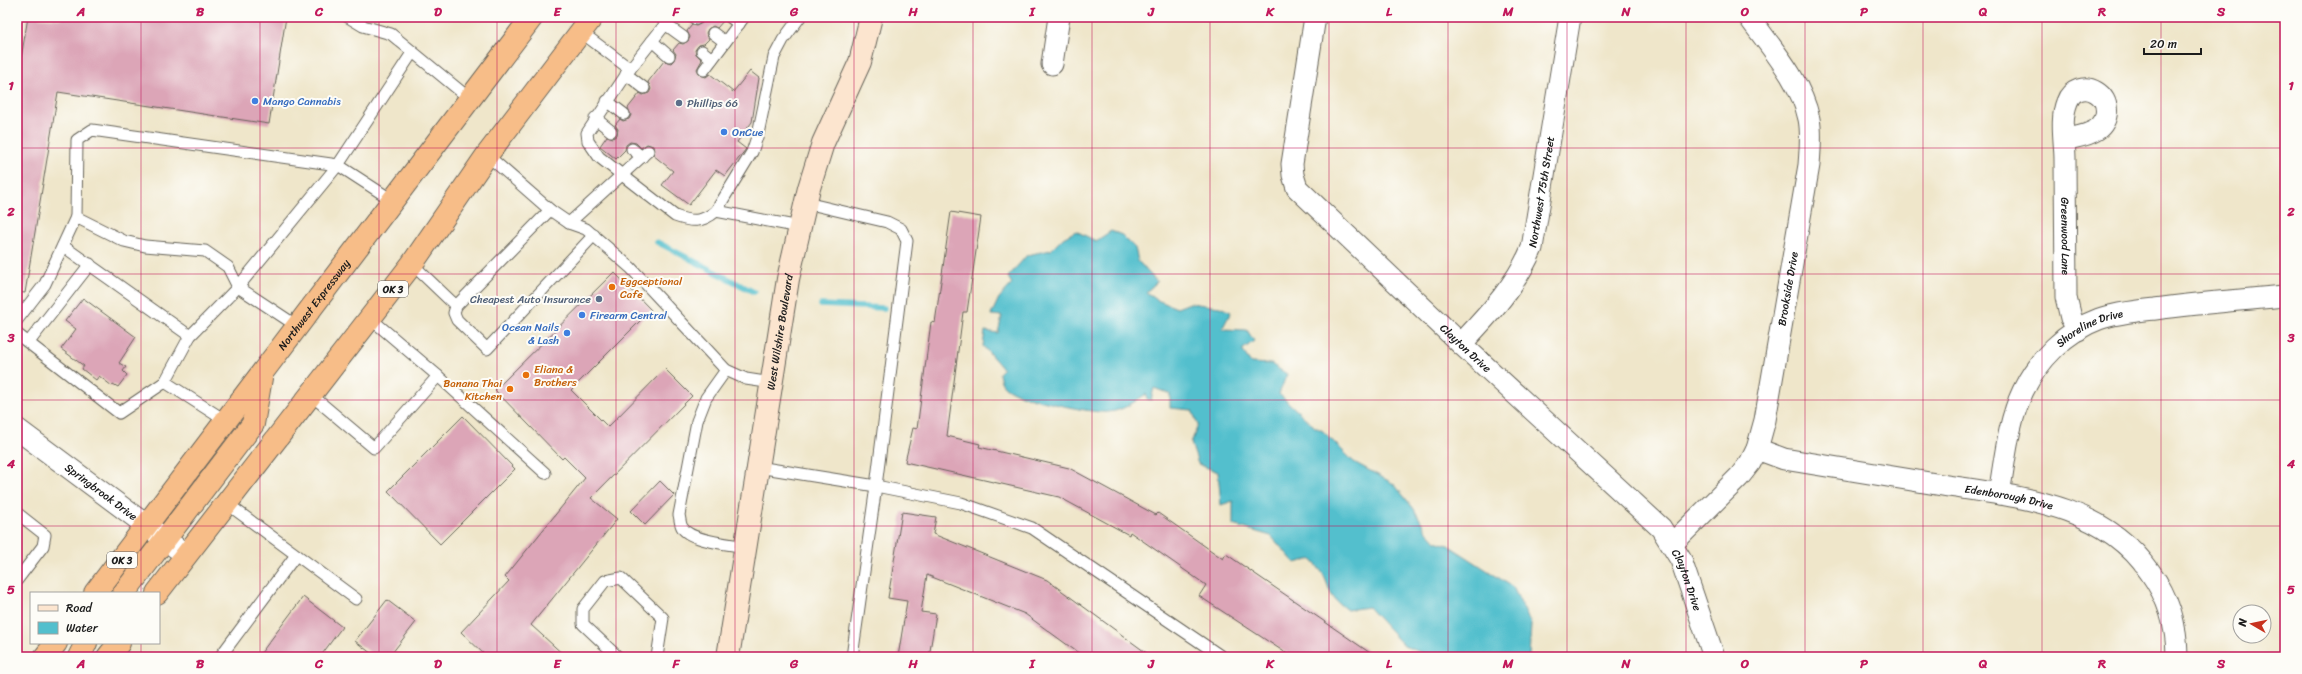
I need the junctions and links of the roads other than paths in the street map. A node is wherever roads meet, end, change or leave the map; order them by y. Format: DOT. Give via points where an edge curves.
graph roads {
  1 [pos="348,17"];
  2 [pos="532,17"];
  3 [pos="730,17"];
  4 [pos="800,17"];
  5 [pos="871,17"];
  6 [pos="1059,17"];
  7 [pos="1315,17"];
  8 [pos="1570,17"];
  9 [pos="1749,17"];
  10 [pos="668,21"];
  11 [pos="742,21"];
  12 [pos="587,24"];
  13 [pos="714,32"];
  14 [pos="683,37"];
  15 [pos="652,41"];
  16 [pos="725,42"];
  17 [pos="702,51"];
  18 [pos="412,53"];
  19 [pos="669,56"];
  20 [pos="712,60"];
  21 [pos="1052,64"];
  22 [pos="704,70"];
  23 [pos="628,72"];
  24 [pos="644,88"];
  25 [pos="470,99"];
  26 [pos="608,101"];
  27 [pos="624,114"];
  28 [pos="596,118"];
  29 [pos="611,131"];
  30 [pos="2064,140"];
  31 [pos="632,149"];
  32 [pos="487,155"];
  33 [pos="338,165"];
  34 [pos="622,175"];
  35 [pos="392,200"];
  36 [pos="806,203"];
  37 [pos="550,210"];
  38 [pos="716,211"];
  39 [pos="76,217"];
  40 [pos="569,223"];
  41 [pos="800,227"];
  42 [pos="594,236"];
  43 [pos="63,246"];
  44 [pos="90,264"];
  45 [pos="412,264"];
  46 [pos="238,287"];
  47 [pos="2285,296"];
  48 [pos="456,306"];
  49 [pos="370,318"];
  50 [pos="17,320"];
  51 [pos="297,326"];
  52 [pos="2078,330"];
  53 [pos="17,334"];
  54 [pos="190,336"];
  55 [pos="29,342"];
  56 [pos="1461,344"];
  57 [pos="726,370"];
  58 [pos="263,371"];
  59 [pos="438,376"];
  60 [pos="165,382"];
  61 [pos="772,383"];
  62 [pos="310,394"];
  63 [pos="226,422"];
  64 [pos="17,429"];
  65 [pos="1757,449"];
  66 [pos="758,468"];
  67 [pos="545,472"];
  68 [pos="876,486"];
  69 [pos="1999,494"];
  70 [pos="226,502"];
  71 [pos="17,513"];
  72 [pos="148,527"];
  73 [pos="165,540"];
  74 [pos="1673,543"];
  75 [pos="746,547"];
  76 [pos="186,555"];
  77 [pos="296,555"];
  78 [pos="17,580"];
  79 [pos="97,592"];
  80 [pos="125,592"];
  81 [pos="158,592"];
  82 [pos="356,599"];
  83 [pos="55,644"];
  84 [pos="86,644"];
  85 [pos="118,644"];
  86 [pos="45,657"];
  87 [pos="79,657"];
  88 [pos="108,657"];
  89 [pos="220,657"];
  90 [pos="618,657"];
  91 [pos="657,657"];
  92 [pos="728,657"];
  93 [pos="852,657"];
  94 [pos="1222,657"];
  95 [pos="1714,657"];
  96 [pos="2177,657"];
  1 -- 18 [label="lane" via="364,26 391,34"];
  2 -- 25 [label="highway, Northwest Expressway / OK 3"];
  3 -- 11 [label="lane"];
  4 -- 38 [label="lane" via="774,57 752,152"];
  5 -- 36 [label="main road, West Wilshire Boulevard" via="860,62 823,143"];
  6 -- 21 [label="street"];
  7 -- 56 [label="street, Clayton Drive" via="1292,164 1297,188"];
  8 -- 56 [label="street, Northwest 75th Street" via="1532,248 1525,265 1505,297"];
  9 -- 65 [label="street, Brookside Drive" via="1798,87 1809,121 1811,143 1765,420"];
  10 -- 14 [label="lane"];
  10 -- 15 [label="lane"];
  11 -- 16 [label="lane"];
  12 -- 23 [label="lane"];
  12 -- 32 [label="highway, OK 3"];
  13 -- 16 [label="lane"];
  15 -- 19 [label="lane"];
  15 -- 23 [label="lane"];
  16 -- 20 [label="lane"];
  17 -- 20 [label="lane"];
  18 -- 25 [label="lane"];
  18 -- 33 [label="lane"];
  20 -- 22 [label="lane"];
  23 -- 24 [label="lane"];
  23 -- 26 [label="lane"];
  25 -- 35 [label="highway, Northwest Expressway / OK 3"];
  26 -- 27 [label="lane"];
  26 -- 28 [label="lane"];
  28 -- 29 [label="lane"];
  28 -- 34 [label="lane" via="587,133 588,141 599,157"];
  30 -- 52 [label="street, Greenwood Lane" via="2066,297 2071,318"];
  31 -- 34 [label="lane" via="645,154"];
  32 -- 37 [label="lane"];
  32 -- 45 [label="highway, OK 3"];
  33 -- 35 [label="lane"];
  33 -- 39 [label="lane" via="92,130 77,140"];
  33 -- 46 [label="lane"];
  34 -- 38 [label="lane" via="675,216 698,221 708,218"];
  34 -- 40 [label="lane"];
  35 -- 51 [label="highway, Northwest Expressway / OK 3"];
  36 -- 41 [label="main road, West Wilshire Boulevard"];
  36 -- 68 [label="lane" via="887,222 901,229 907,242"];
  37 -- 40 [label="lane"];
  37 -- 48 [label="lane"];
  38 -- 41 [label="lane"];
  39 -- 43 [label="lane"];
  39 -- 46 [label="lane" via="124,241 145,246 205,251 228,267"];
  40 -- 42 [label="lane"];
  41 -- 61 [label="main road, West Wilshire Boulevard" via="788,279"];
  42 -- 48 [label="lane" via="487,349 457,320 454,313"];
  42 -- 57 [label="lane" via="631,268"];
  43 -- 44 [label="lane"];
  43 -- 50 [label="lane" via="45,284"];
  44 -- 54 [label="lane"];
  44 -- 55 [label="lane"];
  45 -- 48 [label="lane"];
  45 -- 49 [label="highway, OK 3"];
  46 -- 51 [label="lane"];
  46 -- 54 [label="lane"];
  47 -- 52 [label="street, Shoreline Drive" via="2138,311 2099,319"];
  49 -- 59 [label="lane"];
  49 -- 62 [label="highway, OK 3"];
  51 -- 58 [label="highway, Northwest Expressway / OK 3"];
  52 -- 69 [label="street, Shoreline Drive" via="2050,351 2034,371 2023,391 2014,416"];
  53 -- 55 [label="lane"];
  54 -- 60 [label="lane"];
  55 -- 60 [label="lane" via="119,413"];
  56 -- 74 [label="street, Clayton Drive" via="1662,528"];
  57 -- 61 [label="lane" via="746,379"];
  57 -- 75 [label="lane" via="706,398 697,421 679,515 681,526 697,538"];
  58 -- 63 [label="highway, Northwest Expressway / OK 3"];
  58 -- 73 [label="highway" via="253,424"];
  59 -- 62 [label="lane" via="374,448"];
  59 -- 67 [label="lane"];
  60 -- 63 [label="lane"];
  61 -- 66 [label="main road, West Wilshire Boulevard"];
  62 -- 70 [label="highway, OK 3"];
  63 -- 72 [label="highway, Northwest Expressway / OK 3"];
  64 -- 72 [label="street, Springbrook Drive"];
  65 -- 69 [label="street, Edenborough Drive" via="1784,459"];
  65 -- 74 [label="street, Brookside Drive" via="1739,477"];
  66 -- 68 [label="lane"];
  66 -- 75 [label="main road, West Wilshire Boulevard"];
  68 -- 93 [label="lane"];
  68 -- 94 [label="lane" via="961,503 1032,528"];
  69 -- 96 [label="street, Edenborough Drive" via="2071,510 2093,520 2129,545 2156,580 2167,602 2174,625"];
  70 -- 76 [label="highway, OK 3"];
  70 -- 77 [label="lane"];
  71 -- 78 [label="lane" via="45,534 43,546"];
  72 -- 73 [label="street, Springbrook Drive"];
  72 -- 79 [label="highway, Northwest Expressway / OK 3"];
  73 -- 76 [label="street, Springbrook Drive"];
  73 -- 80 [label="highway"];
  74 -- 95 [label="street, Clayton Drive" via="1690,582"];
  75 -- 92 [label="main road, West Wilshire Boulevard"];
  76 -- 81 [label="highway, OK 3"];
  77 -- 82 [label="lane"];
  77 -- 89 [label="lane"];
  83 -- 86 [label="highway"];
  84 -- 87 [label="highway"];
  85 -- 88 [label="highway"];
  90 -- 91 [label="lane" via="583,624 583,609 605,581 621,578 663,618"];
}
